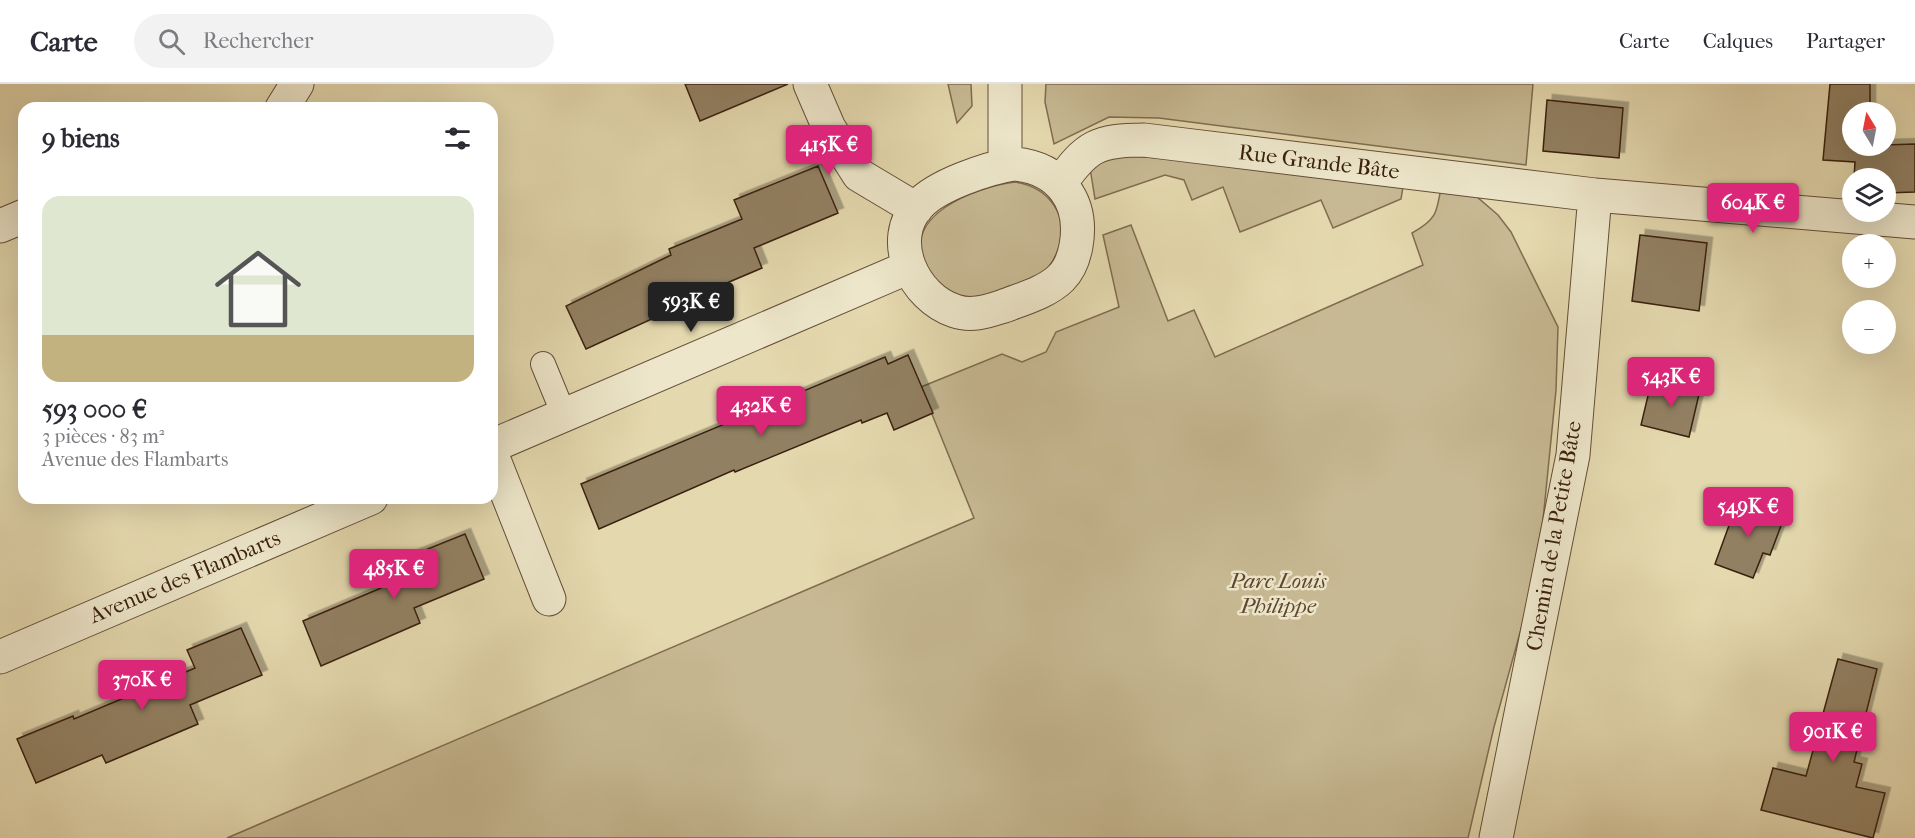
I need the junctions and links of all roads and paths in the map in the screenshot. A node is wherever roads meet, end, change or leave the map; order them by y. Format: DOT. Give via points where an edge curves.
graph roads {
  1 [pos="297,84"];
  2 [pos="810,84"];
  3 [pos="1005,84"];
  4 [pos="286,102"];
  5 [pos="1005,165"];
  6 [pos="1060,184"];
  7 [pos="1595,195"];
  8 [pos="916,209"];
  9 [pos="18,218"];
  10 [pos="1915,222"];
  11 [pos="0,226"];
  12 [pos="909,267"];
  13 [pos="543,364"];
  14 [pos="564,415"];
  15 [pos="498,443"];
  16 [pos="498,470"];
  17 [pos="357,504"];
  18 [pos="549,599"];
  19 [pos="0,657"];
  20 [pos="1496,838"];
  1 -- 4 [label="street"];
  2 -- 8 [label="street" via="829,128 859,175"];
  3 -- 5 [label="street"];
  5 -- 6 [label="street" via="1033,167"];
  5 -- 8 [label="street" via="937,190"];
  6 -- 7 [label="street, Rue Grande Bâte" via="1076,161 1098,145 1144,140"];
  6 -- 12 [label="street" via="1074,207 1077,238 1070,266 1051,286 983,313 959,313 925,293"];
  7 -- 10 [label="street, Rue Grande Bâte"];
  7 -- 20 [label="street, Chemin de la Petite Bâte" via="1573,455"];
  8 -- 12 [label="street" via="906,234"];
  9 -- 11 [label="street"];
  12 -- 14 [label="street"];
  13 -- 14 [label="lane"];
  14 -- 15 [label="street"];
  16 -- 18 [label="street"];
  17 -- 19 [label="street, Avenue des Flambarts"];
}
